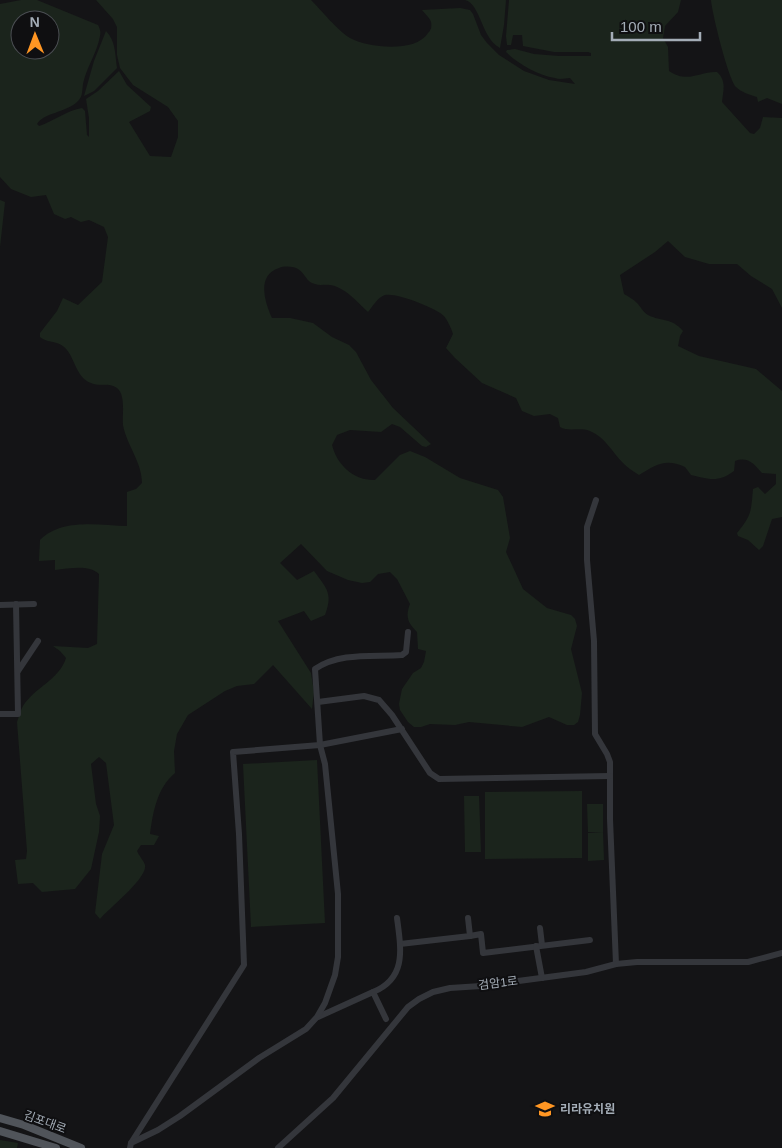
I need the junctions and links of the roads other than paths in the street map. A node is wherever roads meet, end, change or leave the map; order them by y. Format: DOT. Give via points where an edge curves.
graph roads {
  1 [pos="596,500"];
  2 [pos="16,604"];
  3 [pos="34,604"];
  4 [pos="0,605"];
  5 [pos="408,632"];
  6 [pos="38,641"];
  7 [pos="18,671"];
  8 [pos="318,702"];
  9 [pos="0,714"];
  10 [pos="402,729"];
  11 [pos="320,745"];
  12 [pos="610,776"];
  13 [pos="397,918"];
  14 [pos="468,918"];
  15 [pos="540,928"];
  16 [pos="470,936"];
  17 [pos="590,940"];
  18 [pos="400,944"];
  19 [pos="539,946"];
  20 [pos="782,953"];
  21 [pos="616,964"];
  22 [pos="542,978"];
  23 [pos="373,992"];
  24 [pos="317,1018"];
  25 [pos="386,1019"];
  26 [pos="0,1118"];
  27 [pos="0,1131"];
  28 [pos="130,1146"];
  29 [pos="56,1148"];
  30 [pos="81,1148"];
  31 [pos="278,1148"];
  1 -- 12 [label="street" via="587,527 595,734 610,762"];
  2 -- 3 [label="street"];
  2 -- 4 [label="street"];
  2 -- 7 [label="street"];
  5 -- 8 [label="street" via="406,652 402,655 349,656 315,669"];
  6 -- 7 [label="street"];
  7 -- 9 [label="street" via="18,714"];
  8 -- 10 [label="street" via="364,696 380,700"];
  8 -- 11 [label="street"];
  10 -- 11 [label="street"];
  10 -- 12 [label="street" via="430,773 438,779"];
  11 -- 24 [label="street" via="334,845 338,957 335,975"];
  11 -- 28 [label="street" via="233,752 244,965"];
  12 -- 21 [label="street"];
  13 -- 18 [label="street"];
  14 -- 16 [label="street"];
  15 -- 19 [label="street"];
  16 -- 18 [label="street"];
  16 -- 19 [label="street" via="481,934 483,952"];
  17 -- 19 [label="street"];
  18 -- 23 [label="street" via="399,966 393,977 385,987"];
  19 -- 22 [label="street"];
  20 -- 21 [label="street, 검암1로" via="748,962"];
  21 -- 22 [label="street, 검암1로"];
  22 -- 31 [label="street, 검암1로" via="450,988 419,999 408,1007 333,1098"];
  23 -- 24 [label="street"];
  23 -- 25 [label="street"];
  24 -- 28 [label="street" via="306,1029 180,1116"];
  26 -- 30 [label="main road, 김포대로"];
  27 -- 29 [label="main road, 김포대로"];
}
